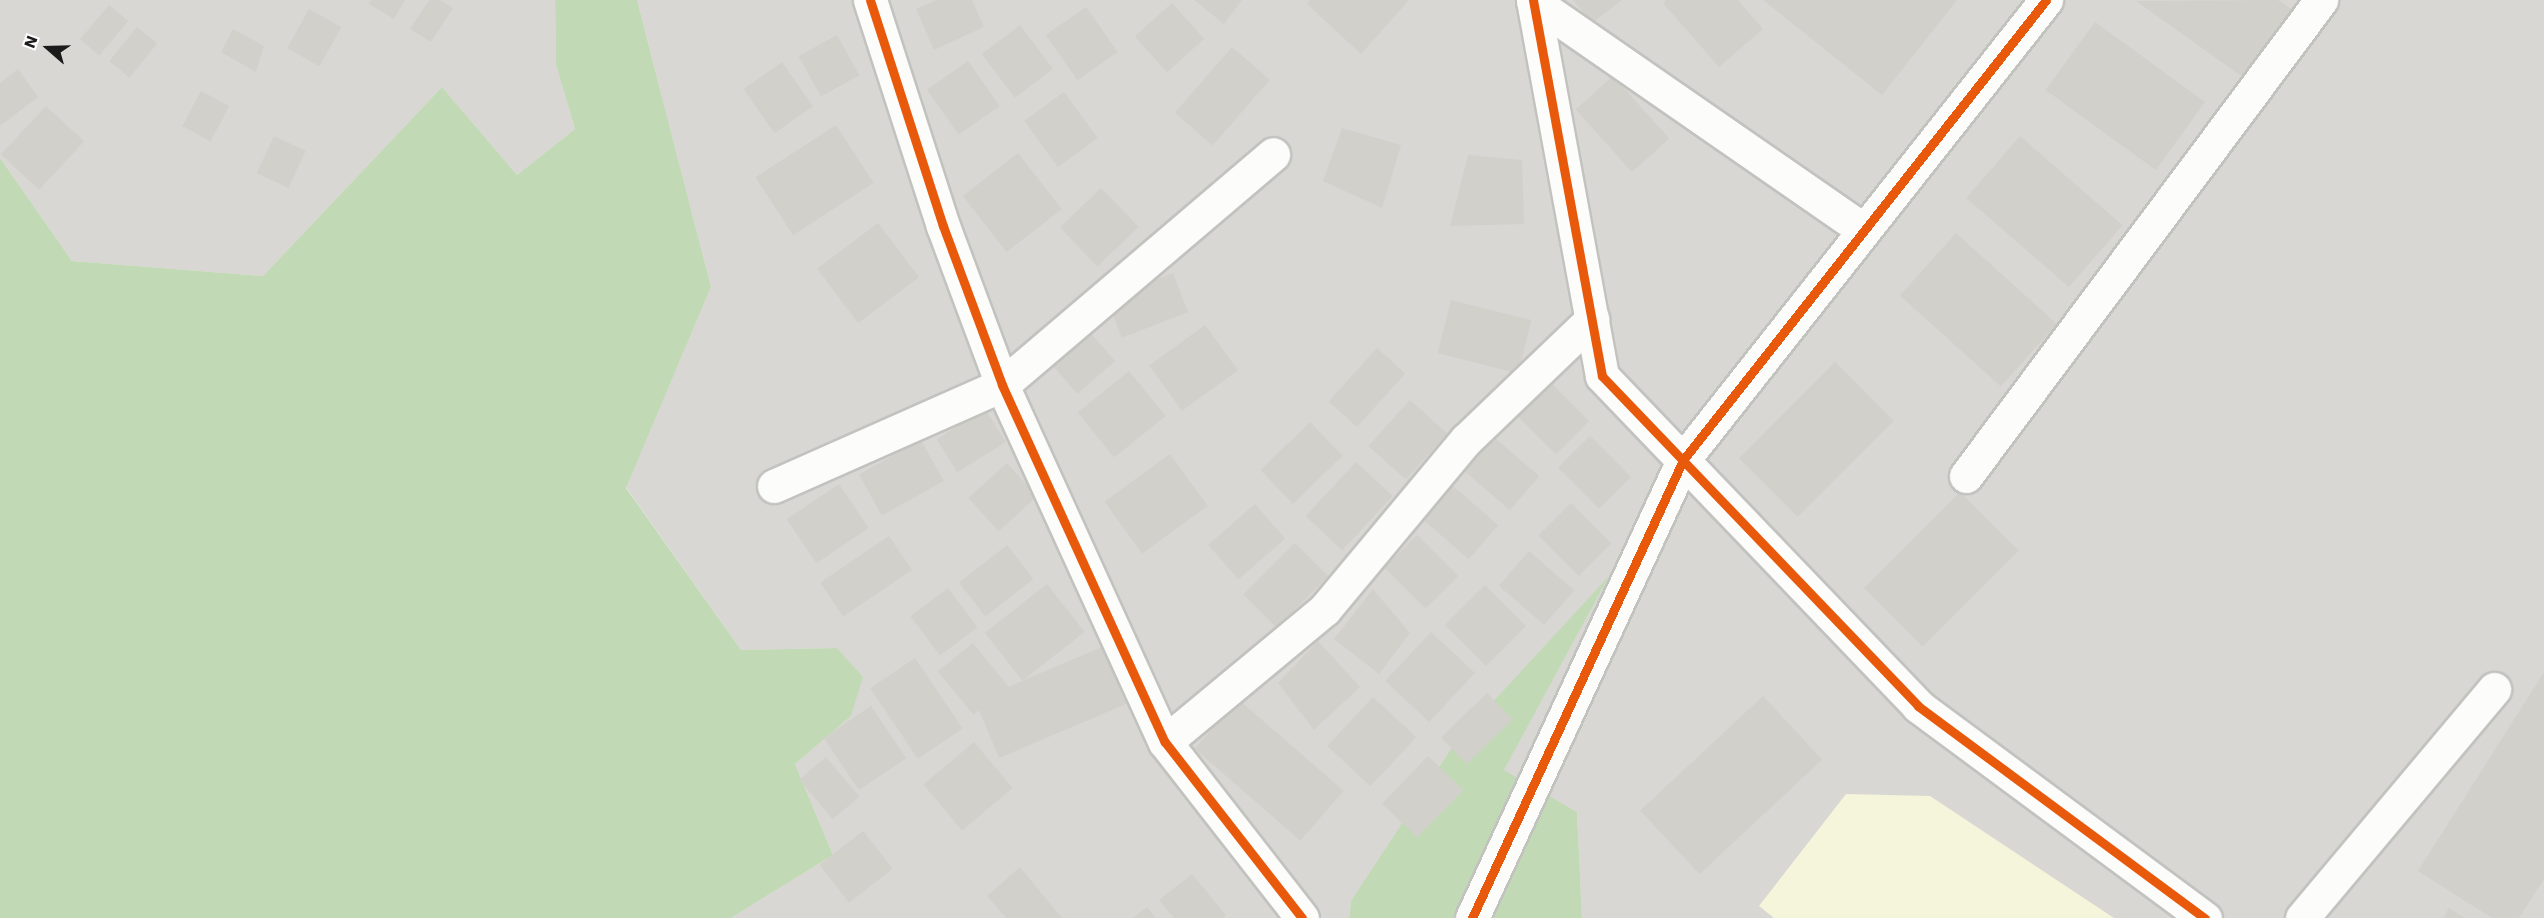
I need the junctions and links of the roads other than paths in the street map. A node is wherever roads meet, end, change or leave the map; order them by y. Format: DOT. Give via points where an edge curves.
graph roads {
  1 [pos="870,0"];
  2 [pos="2046,0"];
  3 [pos="2321,0"];
  4 [pos="1533,1"];
  5 [pos="1273,154"];
  6 [pos="1864,230"];
  7 [pos="1592,319"];
  8 [pos="1002,385"];
  9 [pos="1683,460"];
  10 [pos="1966,476"];
  11 [pos="774,486"];
  12 [pos="2494,689"];
  13 [pos="1165,742"];
  14 [pos="1302,918"];
  15 [pos="1472,918"];
  16 [pos="2205,918"];
  17 [pos="2302,918"];
  1 -- 8 [label="street" via="936,204"];
  2 -- 6 [label="street"];
  3 -- 10 [label="street"];
  4 -- 6 [label="street"];
  4 -- 7 [label="street"];
  5 -- 8 [label="street"];
  6 -- 9 [label="street"];
  7 -- 9 [label="street" via="1602,376"];
  7 -- 13 [label="street" via="1466,440 1325,609"];
  8 -- 11 [label="street"];
  8 -- 13 [label="street"];
  9 -- 15 [label="street"];
  9 -- 16 [label="street" via="1918,706"];
  12 -- 17 [label="street"];
  13 -- 14 [label="street"];
}
